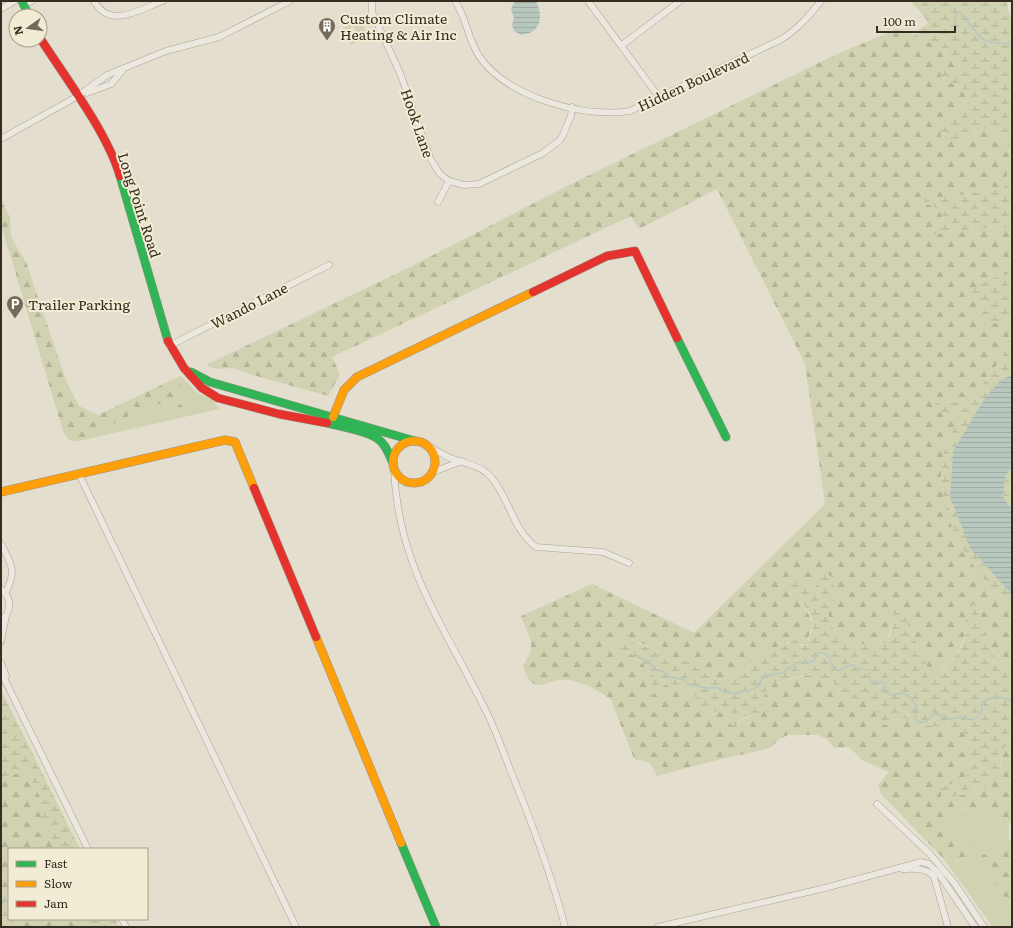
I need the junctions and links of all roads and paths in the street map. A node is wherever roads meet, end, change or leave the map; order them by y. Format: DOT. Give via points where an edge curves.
graph roads {
  1 [pos="15,1"];
  2 [pos="32,1"];
  3 [pos="94,1"];
  4 [pos="163,1"];
  5 [pos="290,1"];
  6 [pos="372,1"];
  7 [pos="455,1"];
  8 [pos="588,1"];
  9 [pos="680,1"];
  10 [pos="821,1"];
  11 [pos="23,3"];
  12 [pos="1,8"];
  13 [pos="622,45"];
  14 [pos="47,48"];
  15 [pos="122,70"];
  16 [pos="78,96"];
  17 [pos="659,97"];
  18 [pos="572,107"];
  19 [pos="1,139"];
  20 [pos="449,181"];
  21 [pos="438,202"];
  22 [pos="329,265"];
  23 [pos="170,346"];
  24 [pos="184,368"];
  25 [pos="333,417"];
  26 [pos="726,437"];
  27 [pos="415,441"];
  28 [pos="428,446"];
  29 [pos="462,461"];
  30 [pos="393,465"];
  31 [pos="433,472"];
  32 [pos="79,474"];
  33 [pos="1,492"];
  34 [pos="1,544"];
  35 [pos="629,562"];
  36 [pos="3,591"];
  37 [pos="6,616"];
  38 [pos="1,620"];
  39 [pos="2,640"];
  40 [pos="1,663"];
  41 [pos="1,672"];
  42 [pos="24,716"];
  43 [pos="876,804"];
  44 [pos="88,848"];
  45 [pos="898,869"];
  46 [pos="296,927"];
  47 [pos="436,927"];
  48 [pos="565,927"];
  49 [pos="658,927"];
  50 [pos="948,927"];
  51 [pos="975,927"];
  52 [pos="984,927"];
  1 -- 12 [label="street"];
  2 -- 11 [label="street"];
  3 -- 4 [label="street" via="104,13 116,17"];
  5 -- 15 [label="street" via="219,37 166,51"];
  6 -- 20 [label="street, Hook Lane" via="372,12 400,73 430,158 440,174"];
  7 -- 18 [label="street, Hidden Boulevard" via="461,9 480,58 490,70 522,92"];
  8 -- 13 [label="street"];
  9 -- 13 [label="street"];
  10 -- 17 [label="street, Hidden Boulevard" via="794,32"];
  13 -- 17 [label="street"];
  14 -- 16 [label="street, Long Point Road"];
  15 -- 16 [label="street" via="107,75"];
  15 -- 16 [label="street" via="111,84"];
  16 -- 19 [label="street"];
  16 -- 23 [label="street, Long Point Road" via="117,166"];
  17 -- 18 [label="street, Hidden Boulevard" via="630,111 617,113 591,112"];
  18 -- 20 [label="street" via="563,135 543,153 479,184 464,185"];
  20 -- 21 [label="street"];
  22 -- 23 [label="street, Wando Lane"];
  23 -- 24 [label="street, Long Point Road"];
  24 -- 25 [label="street" via="210,382"];
  24 -- 30 [label="street, Long Point Road" via="202,388 218,398 372,435 385,446"];
  25 -- 26 [label="street" via="346,385 357,377 607,256 635,251"];
  25 -- 27 [label="street"];
  27 -- 28 [label="street"];
  27 -- 30 [label="street" via="401,446 394,455"];
  28 -- 29 [label="street" via="452,459"];
  28 -- 31 [label="street" via="435,459"];
  29 -- 31 [label="street"];
  29 -- 35 [label="street" via="486,473 496,485 520,532 536,547 603,552"];
  30 -- 31 [label="street" via="402,480 413,484 427,480"];
  30 -- 48 [label="street" via="400,524 409,557 438,623 486,711 534,826"];
  32 -- 33 [label="street"];
  32 -- 46 [label="street"];
  32 -- 47 [label="street" via="225,440 238,445"];
  34 -- 36 [label="street" via="14,573 12,581"];
  36 -- 37 [label="street" via="9,606"];
  37 -- 38 [label="street"];
  37 -- 39 [label="street"];
  40 -- 42 [label="street"];
  41 -- 42 [label="street"];
  42 -- 44 [label="street"];
  43 -- 52 [label="street" via="930,853"];
  45 -- 49 [label="street"];
  45 -- 50 [label="street" via="920,869 930,872 934,877"];
  45 -- 51 [label="street" via="921,862 934,867"];
}
